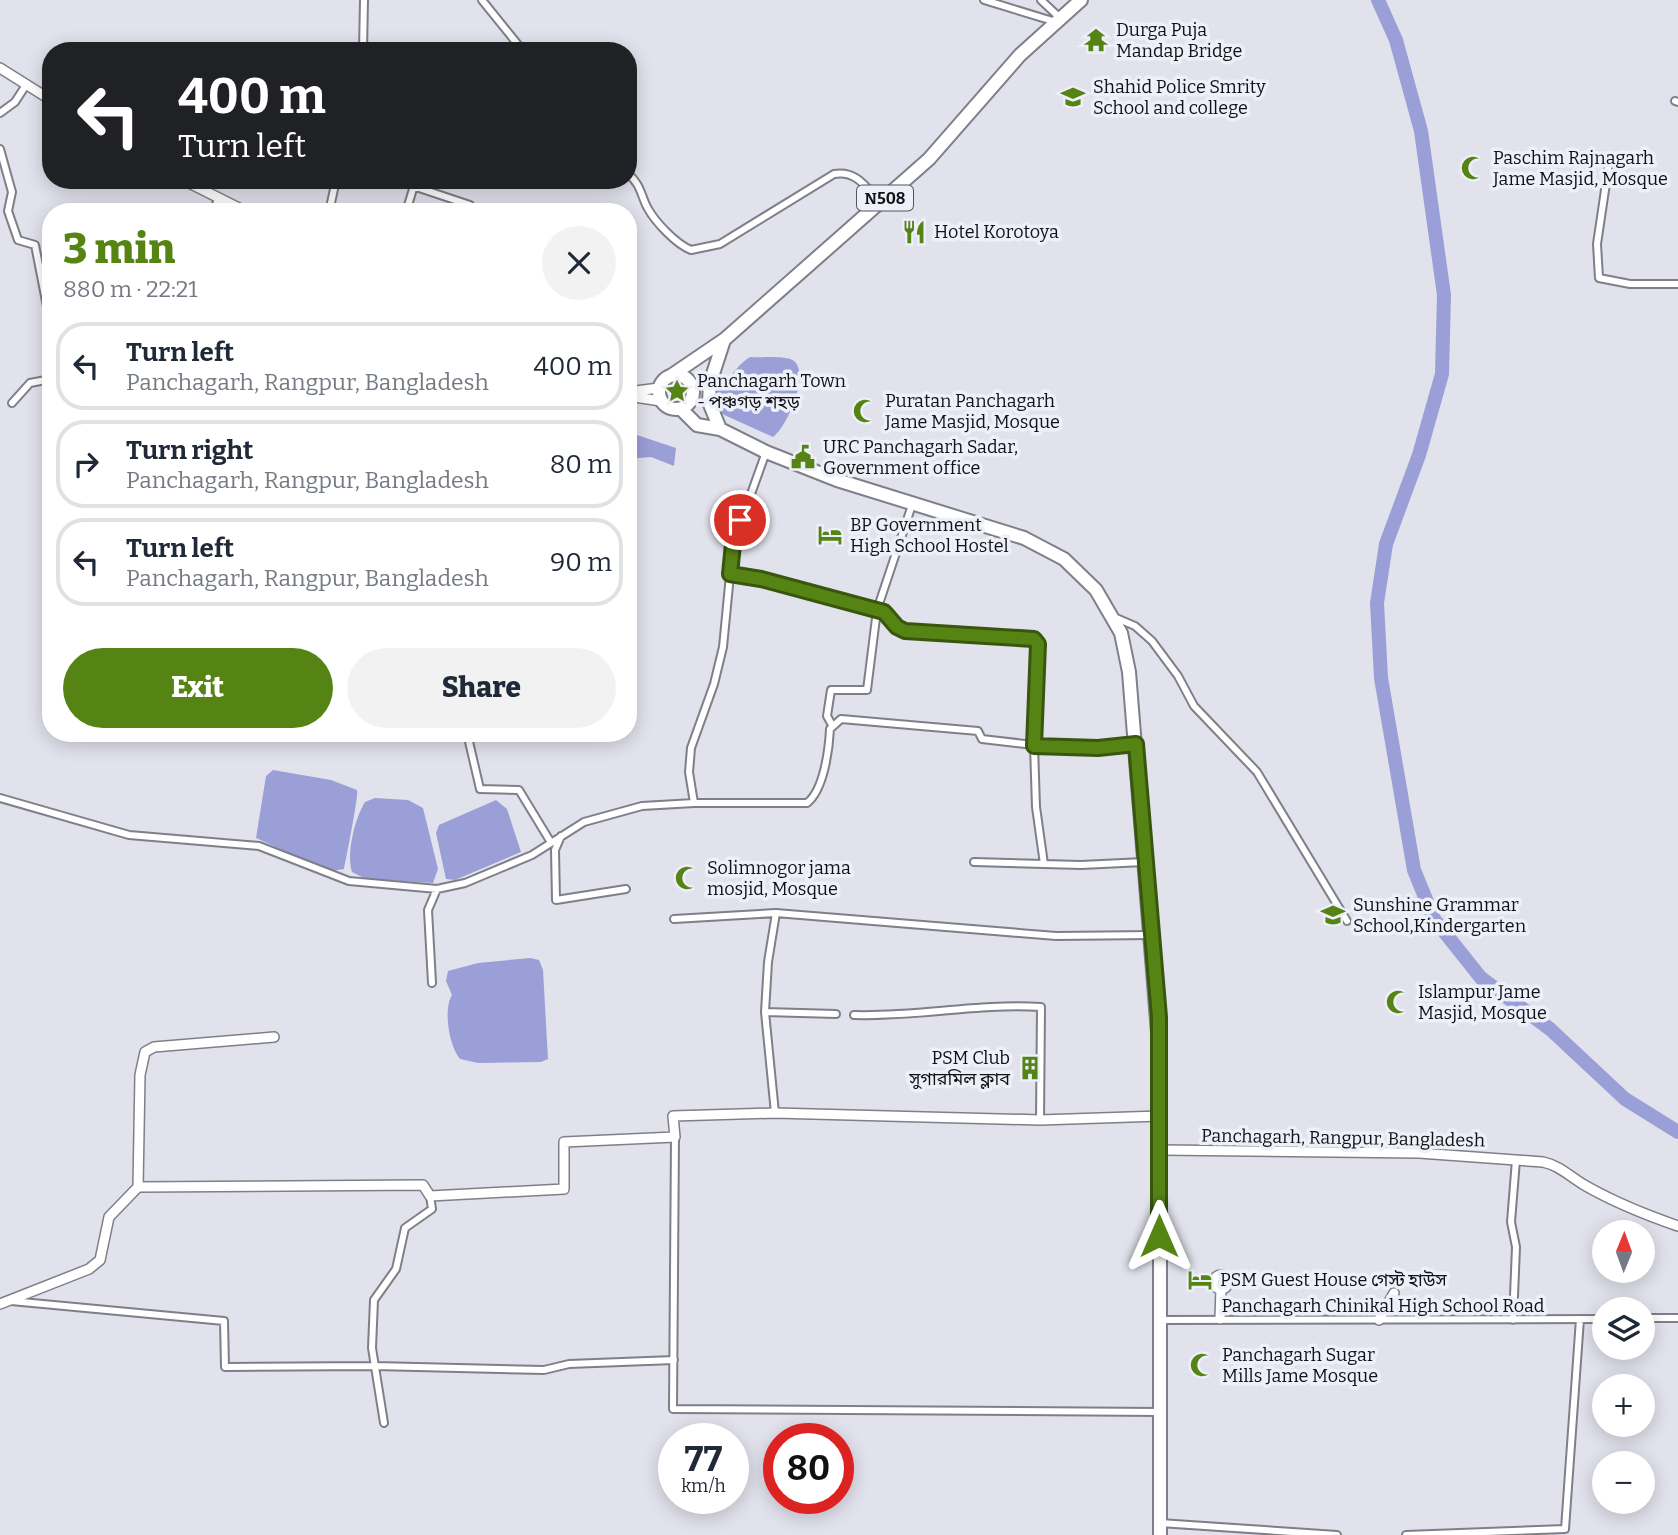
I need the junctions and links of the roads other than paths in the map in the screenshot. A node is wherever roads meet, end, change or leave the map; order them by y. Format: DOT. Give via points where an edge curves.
graph roads {
  1 [pos="364,0"];
  2 [pos="482,0"];
  3 [pos="984,0"];
  4 [pos="1041,0"];
  5 [pos="1081,0"];
  6 [pos="1058,20"];
  7 [pos="363,42"];
  8 [pos="516,42"];
  9 [pos="0,68"];
  10 [pos="26,85"];
  11 [pos="42,95"];
  12 [pos="0,113"];
  13 [pos="0,149"];
  14 [pos="1609,163"];
  15 [pos="637,183"];
  16 [pos="201,189"];
  17 [pos="422,189"];
  18 [pos="219,198"];
  19 [pos="880,202"];
  20 [pos="216,203"];
  21 [pos="229,203"];
  22 [pos="464,203"];
  23 [pos="42,281"];
  24 [pos="1678,284"];
  25 [pos="725,339"];
  26 [pos="694,363"];
  27 [pos="673,375"];
  28 [pos="42,381"];
  29 [pos="691,384"];
  30 [pos="637,394"];
  31 [pos="660,394"];
  32 [pos="12,402"];
  33 [pos="684,413"];
  34 [pos="718,422"];
  35 [pos="766,452"];
  36 [pos="912,505"];
  37 [pos="730,574"];
  38 [pos="877,610"];
  39 [pos="1114,617"];
  40 [pos="832,725"];
  41 [pos="469,742"];
  42 [pos="1136,744"];
  43 [pos="1034,746"];
  44 [pos="0,798"];
  45 [pos="694,803"];
  46 [pos="562,835"];
  47 [pos="550,841"];
  48 [pos="974,862"];
  49 [pos="1146,862"];
  50 [pos="1044,864"];
  51 [pos="437,889"];
  52 [pos="626,889"];
  53 [pos="776,913"];
  54 [pos="674,919"];
  55 [pos="1347,921"];
  56 [pos="1152,935"];
  57 [pos="432,983"];
  58 [pos="765,1012"];
  59 [pos="835,1014"];
  60 [pos="854,1015"];
  61 [pos="274,1037"];
  62 [pos="775,1113"];
  63 [pos="1160,1116"];
  64 [pos="1040,1121"];
  65 [pos="675,1137"];
  66 [pos="1160,1150"];
  67 [pos="1516,1160"];
  68 [pos="138,1187"];
  69 [pos="430,1196"];
  70 [pos="1678,1226"];
  71 [pos="1221,1288"];
  72 [pos="1394,1293"];
  73 [pos="4,1302"];
  74 [pos="1655,1318"];
  75 [pos="1678,1318"];
  76 [pos="1220,1319"];
  77 [pos="1580,1319"];
  78 [pos="1592,1319"];
  79 [pos="1160,1320"];
  80 [pos="1379,1320"];
  81 [pos="1513,1320"];
  82 [pos="674,1360"];
  83 [pos="375,1366"];
  84 [pos="1161,1412"];
  85 [pos="384,1423"];
  86 [pos="1160,1529"];
  87 [pos="1337,1535"];
  88 [pos="1406,1535"];
  1 -- 7 [label="street"];
  2 -- 8 [label="street"];
  3 -- 6 [label="street"];
  4 -- 6 [label="street"];
  5 -- 6 [label="highway, N508"];
  6 -- 19 [label="highway, N508" via="1002,74 946,143"];
  9 -- 10 [label="street"];
  10 -- 11 [label="street"];
  10 -- 12 [label="street" via="15,102"];
  13 -- 23 [label="street" via="12,192 8,211 18,240 35,245"];
  14 -- 24 [label="street" via="1597,244 1599,278 1630,284"];
  15 -- 19 [label="street" via="657,221 691,250 720,244 834,174 856,176"];
  16 -- 18 [label="street"];
  17 -- 22 [label="street"];
  18 -- 20 [label="street"];
  18 -- 21 [label="street"];
  19 -- 25 [label="highway, N508"];
  25 -- 26 [label="highway, N508"];
  25 -- 34 [label="highway" via="710,383 709,401"];
  26 -- 27 [label="highway"];
  26 -- 29 [label="highway"];
  27 -- 29 [label="highway" via="685,377"];
  27 -- 31 [label="highway" via="664,380"];
  28 -- 32 [label="street" via="30,383"];
  29 -- 33 [label="highway" via="691,401"];
  30 -- 31 [label="street"];
  31 -- 33 [label="highway" via="672,409"];
  33 -- 34 [label="highway" via="702,427"];
  34 -- 35 [label="highway"];
  35 -- 36 [label="highway"];
  35 -- 37 [label="street" via="735,534"];
  36 -- 38 [label="street"];
  36 -- 39 [label="highway" via="1051,550 1086,578"];
  37 -- 38 [label="street"];
  37 -- 45 [label="street" via="723,647 691,748"];
  38 -- 40 [label="street" via="867,690 831,690 827,716"];
  38 -- 43 [label="street" via="905,631 1037,641"];
  39 -- 42 [label="highway" via="1125,648"];
  39 -- 55 [label="street" via="1135,626 1152,641 1194,706 1257,772"];
  40 -- 43 [label="street" via="841,719 978,731 982,740"];
  40 -- 45 [label="street" via="824,770 807,803"];
  41 -- 47 [label="street" via="480,789 519,790"];
  42 -- 43 [label="street"];
  42 -- 49 [label="highway"];
  43 -- 50 [label="street"];
  44 -- 51 [label="street" via="129,835 259,846 349,881"];
  45 -- 46 [label="street" via="623,809"];
  46 -- 47 [label="street"];
  46 -- 52 [label="street" via="555,850 556,900"];
  47 -- 51 [label="street" via="496,871"];
  48 -- 50 [label="street"];
  49 -- 50 [label="street"];
  49 -- 56 [label="highway"];
  51 -- 57 [label="street" via="428,910"];
  53 -- 54 [label="street"];
  53 -- 56 [label="street" via="1056,936"];
  53 -- 58 [label="street"];
  56 -- 63 [label="highway"];
  58 -- 59 [label="street"];
  58 -- 62 [label="street"];
  60 -- 64 [label="street" via="901,1017 974,1008 1041,1007"];
  61 -- 68 [label="street" via="154,1047 145,1052 140,1074"];
  62 -- 64 [label="street"];
  62 -- 65 [label="street" via="673,1115"];
  63 -- 64 [label="street"];
  63 -- 66 [label="highway"];
  65 -- 69 [label="street" via="564,1142 564,1189"];
  65 -- 82 [label="street"];
  66 -- 67 [label="street, Panchagarh, Rangpur, Bangladesh" via="1419,1153"];
  66 -- 79 [label="highway"];
  67 -- 70 [label="street, Panchagarh, Rangpur, Bangladesh" via="1559,1166 1631,1210"];
  67 -- 81 [label="street" via="1511,1222 1516,1247"];
  68 -- 69 [label="street" via="423,1185"];
  68 -- 73 [label="street" via="109,1217 100,1260 89,1269"];
  69 -- 83 [label="street" via="432,1209 405,1228 396,1269 374,1300"];
  71 -- 76 [label="street"];
  72 -- 80 [label="street"];
  73 -- 83 [label="street" via="224,1321 225,1367"];
  74 -- 75 [label="street"];
  76 -- 79 [label="street, Panchagarh Chinikal High School Road"];
  76 -- 80 [label="street, Panchagarh Chinikal High School Road"];
  77 -- 78 [label="street, Panchagarh Chinikal High School Road"];
  77 -- 81 [label="street, Panchagarh Chinikal High School Road"];
  77 -- 88 [label="street" via="1565,1529"];
  79 -- 84 [label="highway"];
  80 -- 81 [label="street, Panchagarh Chinikal High School Road"];
  82 -- 83 [label="street" via="569,1364 544,1370"];
  82 -- 84 [label="street" via="673,1409"];
  83 -- 85 [label="street"];
  84 -- 86 [label="highway"];
  86 -- 87 [label="street"];
}
